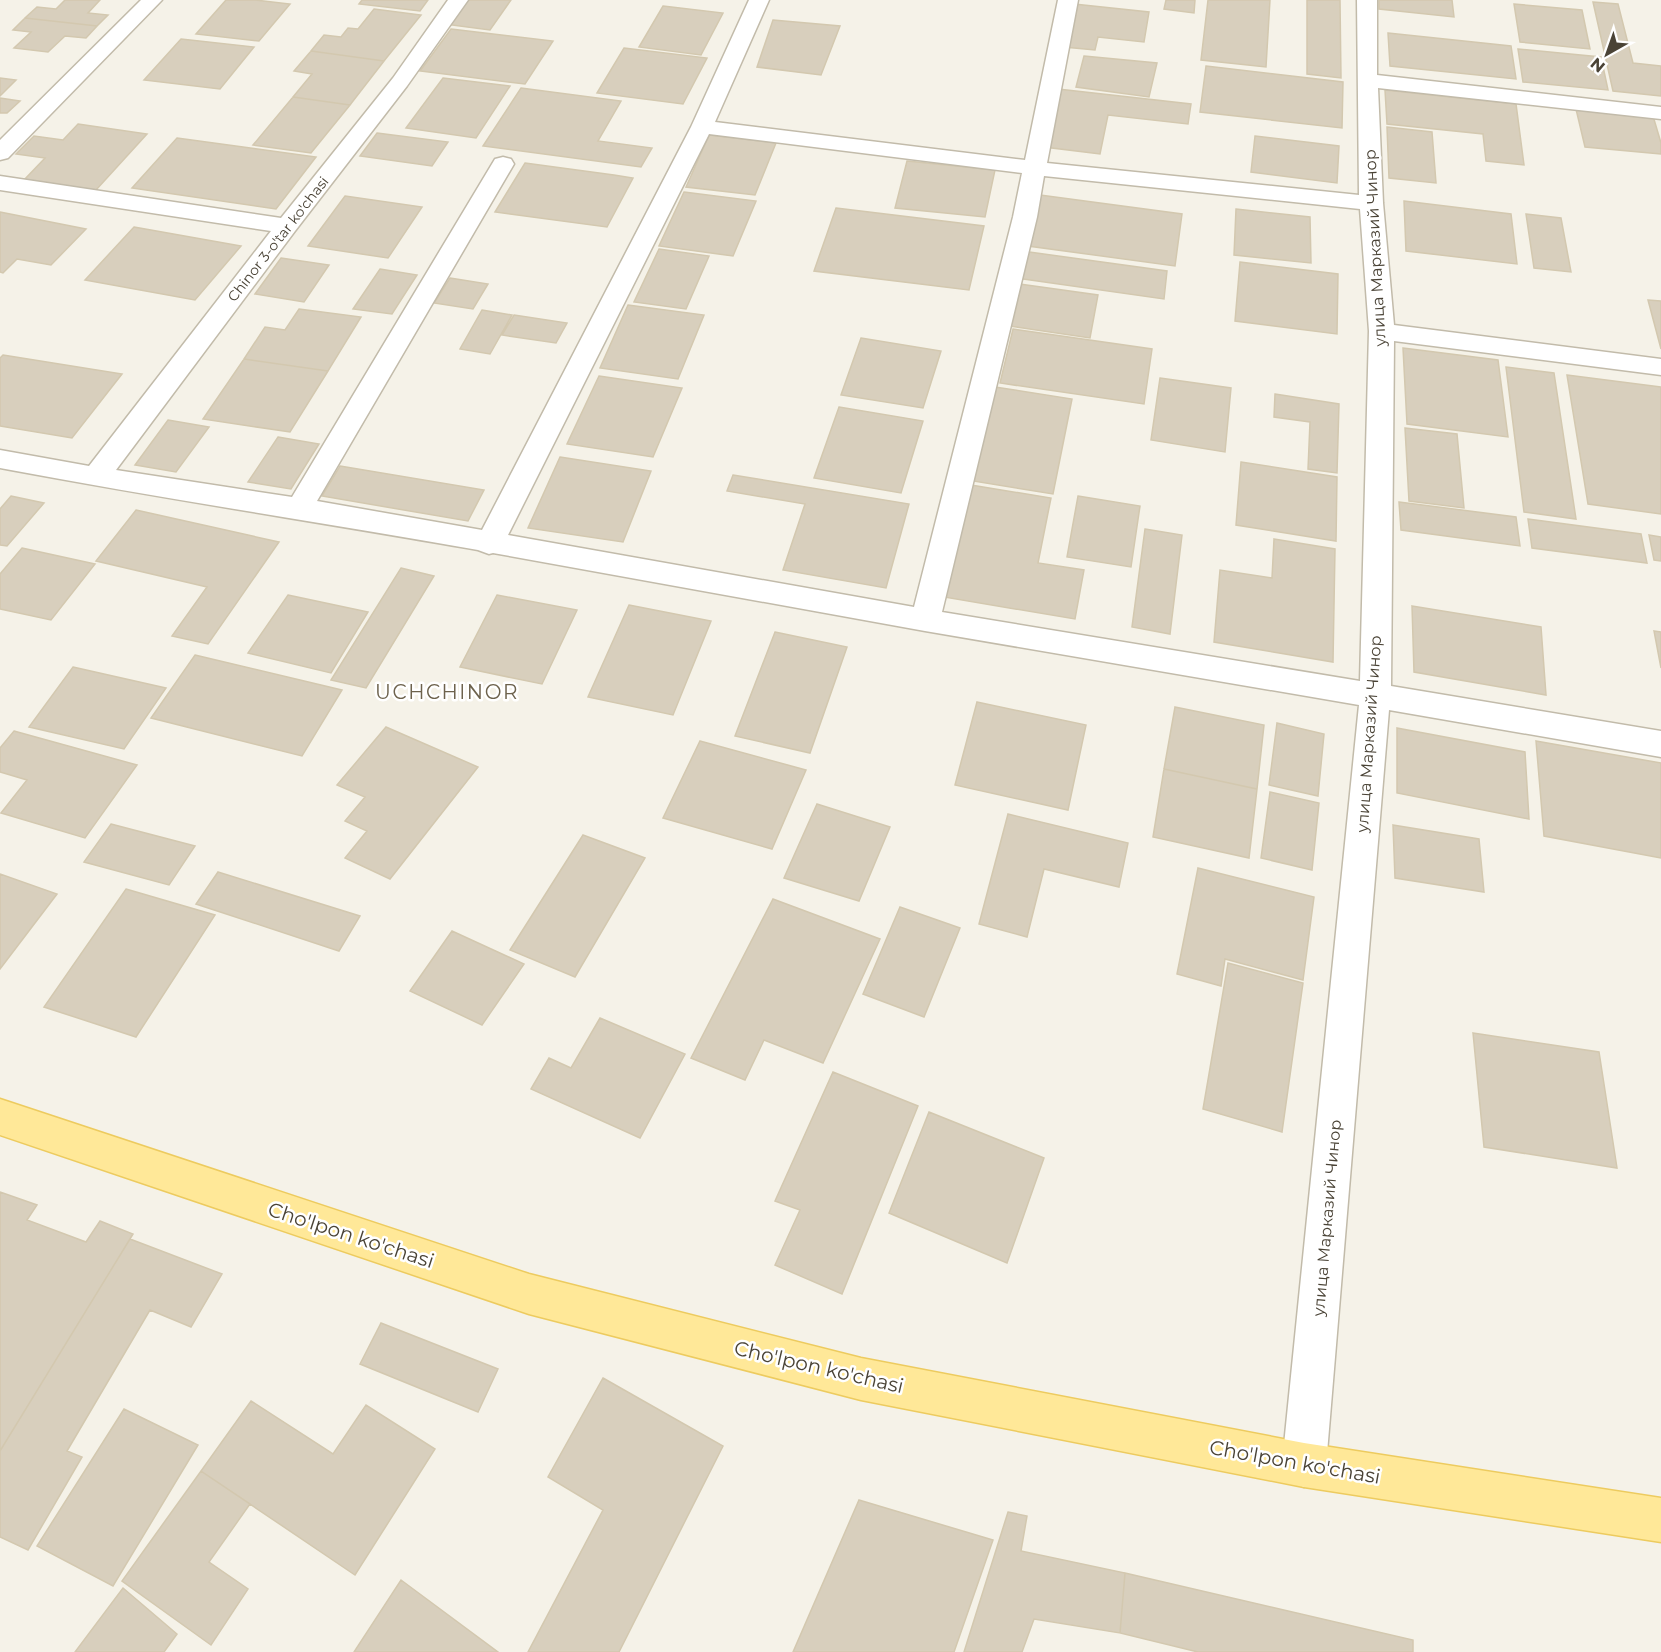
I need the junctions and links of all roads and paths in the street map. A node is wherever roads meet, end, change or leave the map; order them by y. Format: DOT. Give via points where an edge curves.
graph roads {
  1 [pos="152,0"];
  2 [pos="458,0"];
  3 [pos="759,0"];
  4 [pos="1068,0"];
  5 [pos="1367,0"];
  6 [pos="1367,80"];
  7 [pos="1661,113"];
  8 [pos="702,127"];
  9 [pos="0,153"];
  10 [pos="503,164"];
  11 [pos="1033,168"];
  12 [pos="0,183"];
  13 [pos="1371,203"];
  14 [pos="287,226"];
  15 [pos="1382,331"];
  16 [pos="1661,367"];
  17 [pos="0,459"];
  18 [pos="96,477"];
  19 [pos="300,508"];
  20 [pos="489,544"];
  21 [pos="925,620"];
  22 [pos="1375,697"];
  23 [pos="1661,744"];
  24 [pos="0,1117"];
  25 [pos="1304,1465"];
  26 [pos="1661,1520"];
  1 -- 9 [label="street"];
  2 -- 14 [label="street, Chinor 3-o'tar ko'chasi" via="400,82"];
  3 -- 8 [label="street"];
  4 -- 11 [label="street"];
  5 -- 6 [label="street, улица Марказий Чинор"];
  6 -- 7 [label="street"];
  6 -- 13 [label="street, улица Марказий Чинор"];
  8 -- 11 [label="street"];
  8 -- 20 [label="street"];
  10 -- 19 [label="street"];
  11 -- 13 [label="street"];
  11 -- 21 [label="street" via="1025,217"];
  12 -- 14 [label="street"];
  13 -- 15 [label="street, улица Марказий Чинор"];
  14 -- 18 [label="street, Chinor 3-o'tar ko'chasi"];
  15 -- 16 [label="street"];
  15 -- 22 [label="street, улица Марказий Чинор"];
  17 -- 18 [label="street"];
  18 -- 19 [label="street"];
  19 -- 20 [label="street"];
  20 -- 21 [label="street"];
  21 -- 22 [label="street"];
  22 -- 23 [label="street"];
  22 -- 25 [label="street, улица Марказий Чинор"];
  24 -- 25 [label="main road, Cho'lpon ko'chasi" via="530,1294 861,1379"];
  25 -- 26 [label="main road, Cho'lpon ko'chasi"];
}
